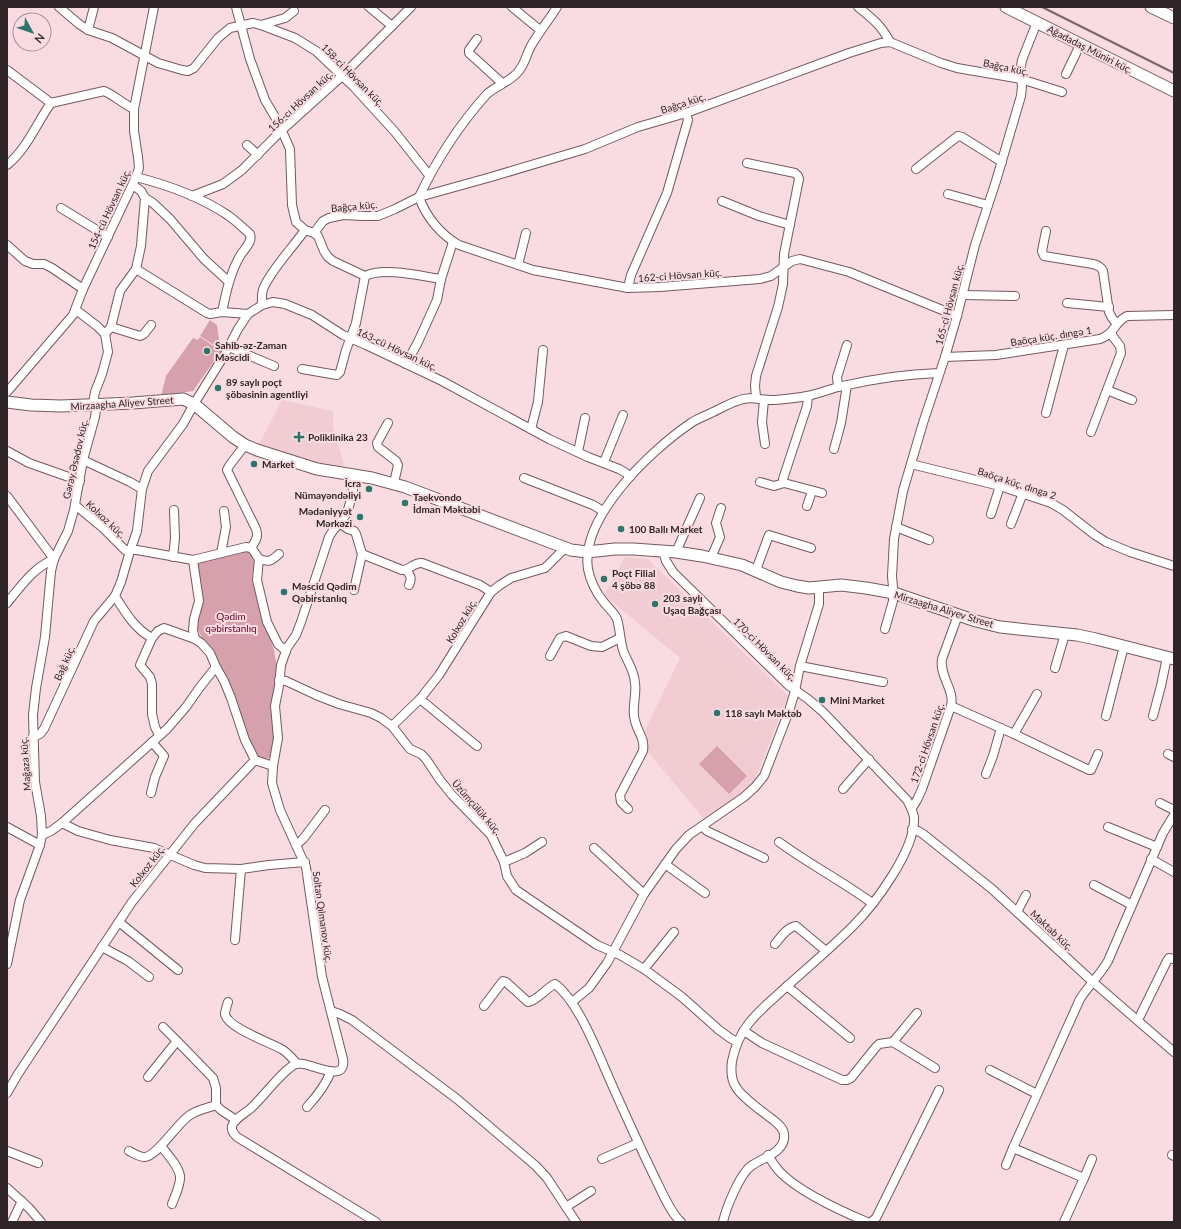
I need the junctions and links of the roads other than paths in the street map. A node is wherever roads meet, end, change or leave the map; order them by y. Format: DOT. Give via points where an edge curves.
graph roads {
  1 [pos="59,7"];
  2 [pos="94,7"];
  3 [pos="154,7"];
  4 [pos="236,7"];
  5 [pos="369,7"];
  6 [pos="411,7"];
  7 [pos="512,7"];
  8 [pos="557,7"];
  9 [pos="858,7"];
  10 [pos="1006,7"];
  11 [pos="1151,7"];
  12 [pos="294,11"];
  13 [pos="1174,17"];
  14 [pos="1037,22"];
  15 [pos="241,25"];
  16 [pos="262,25"];
  17 [pos="392,26"];
  18 [pos="88,30"];
  19 [pos="540,30"];
  20 [pos="477,39"];
  21 [pos="890,42"];
  22 [pos="1080,45"];
  23 [pos="144,56"];
  24 [pos="7,70"];
  25 [pos="1066,74"];
  26 [pos="342,76"];
  27 [pos="1020,79"];
  28 [pos="502,83"];
  29 [pos="1174,91"];
  30 [pos="1062,92"];
  31 [pos="51,103"];
  32 [pos="134,109"];
  33 [pos="686,113"];
  34 [pos="282,130"];
  35 [pos="247,145"];
  36 [pos="258,155"];
  37 [pos="1002,162"];
  38 [pos="747,163"];
  39 [pos="7,165"];
  40 [pos="916,169"];
  41 [pos="429,175"];
  42 [pos="135,181"];
  43 [pos="948,194"];
  44 [pos="192,196"];
  45 [pos="419,197"];
  46 [pos="145,198"];
  47 [pos="722,201"];
  48 [pos="988,205"];
  49 [pos="61,208"];
  50 [pos="790,225"];
  51 [pos="305,230"];
  52 [pos="1046,231"];
  53 [pos="314,233"];
  54 [pos="526,233"];
  55 [pos="108,237"];
  56 [pos="453,242"];
  57 [pos="9,249"];
  58 [pos="518,265"];
  59 [pos="783,267"];
  60 [pos="136,269"];
  61 [pos="365,276"];
  62 [pos="441,279"];
  63 [pos="229,282"];
  64 [pos="628,288"];
  65 [pos="83,289"];
  66 [pos="962,295"];
  67 [pos="1015,296"];
  68 [pos="1067,303"];
  69 [pos="262,305"];
  70 [pos="1109,307"];
  71 [pos="76,310"];
  72 [pos="222,312"];
  73 [pos="248,314"];
  74 [pos="1174,315"];
  75 [pos="957,316"];
  76 [pos="1117,324"];
  77 [pos="151,325"];
  78 [pos="111,327"];
  79 [pos="105,334"];
  80 [pos="1111,334"];
  81 [pos="350,339"];
  82 [pos="847,345"];
  83 [pos="1064,345"];
  84 [pos="229,347"];
  85 [pos="543,350"];
  86 [pos="945,357"];
  87 [pos="406,364"];
  88 [pos="274,366"];
  89 [pos="302,369"];
  90 [pos="940,373"];
  91 [pos="848,385"];
  92 [pos="838,387"];
  93 [pos="1108,390"];
  94 [pos="7,392"];
  95 [pos="808,396"];
  96 [pos="760,398"];
  97 [pos="1132,400"];
  98 [pos="7,402"];
  99 [pos="95,404"];
  100 [pos="194,404"];
  101 [pos="1046,413"];
  102 [pos="623,415"];
  103 [pos="585,418"];
  104 [pos="388,422"];
  105 [pos="531,429"];
  106 [pos="1091,432"];
  107 [pos="765,444"];
  108 [pos="245,445"];
  109 [pos="834,448"];
  110 [pos="7,451"];
  111 [pos="578,452"];
  112 [pos="84,460"];
  113 [pos="604,462"];
  114 [pos="911,464"];
  115 [pos="356,476"];
  116 [pos="630,477"];
  117 [pos="524,478"];
  118 [pos="80,481"];
  119 [pos="760,482"];
  120 [pos="394,483"];
  121 [pos="784,483"];
  122 [pos="1000,486"];
  123 [pos="142,489"];
  124 [pos="812,491"];
  125 [pos="1023,493"];
  126 [pos="822,494"];
  127 [pos="7,496"];
  128 [pos="700,498"];
  129 [pos="75,505"];
  130 [pos="807,506"];
  131 [pos="721,508"];
  132 [pos="174,510"];
  133 [pos="224,511"];
  134 [pos="603,512"];
  135 [pos="991,514"];
  136 [pos="339,523"];
  137 [pos="1011,524"];
  138 [pos="896,527"];
  139 [pos="929,540"];
  140 [pos="251,548"];
  141 [pos="565,548"];
  142 [pos="811,548"];
  143 [pos="130,551"];
  144 [pos="587,552"];
  145 [pos="663,552"];
  146 [pos="676,552"];
  147 [pos="221,553"];
  148 [pos="279,554"];
  149 [pos="362,554"];
  150 [pos="173,556"];
  151 [pos="711,558"];
  152 [pos="54,559"];
  153 [pos="259,559"];
  154 [pos="193,560"];
  155 [pos="1174,566"];
  156 [pos="406,570"];
  157 [pos="756,570"];
  158 [pos="409,585"];
  159 [pos="819,587"];
  160 [pos="354,590"];
  161 [pos="491,592"];
  162 [pos="894,593"];
  163 [pos="115,596"];
  164 [pos="7,603"];
  165 [pos="958,615"];
  166 [pos="885,629"];
  167 [pos="1065,634"];
  168 [pos="152,638"];
  169 [pos="620,638"];
  170 [pos="195,639"];
  171 [pos="1124,646"];
  172 [pos="286,651"];
  173 [pos="550,656"];
  174 [pos="1171,658"];
  175 [pos="800,666"];
  176 [pos="216,667"];
  177 [pos="1055,668"];
  178 [pos="279,680"];
  179 [pos="883,682"];
  180 [pos="795,691"];
  181 [pos="1037,694"];
  182 [pos="420,699"];
  183 [pos="951,706"];
  184 [pos="1106,716"];
  185 [pos="1153,716"];
  186 [pos="392,726"];
  187 [pos="1001,728"];
  188 [pos="1014,734"];
  189 [pos="159,735"];
  190 [pos="33,737"];
  191 [pos="152,742"];
  192 [pos="477,746"];
  193 [pos="1098,754"];
  194 [pos="869,759"];
  195 [pos="255,760"];
  196 [pos="273,766"];
  197 [pos="986,774"];
  198 [pos="843,789"];
  199 [pos="151,793"];
  200 [pos="1160,803"];
  201 [pos="912,808"];
  202 [pos="628,809"];
  203 [pos="325,810"];
  204 [pos="1174,810"];
  205 [pos="1174,815"];
  206 [pos="62,823"];
  207 [pos="702,826"];
  208 [pos="1108,826"];
  209 [pos="7,827"];
  210 [pos="912,829"];
  211 [pos="42,835"];
  212 [pos="542,842"];
  213 [pos="779,842"];
  214 [pos="40,845"];
  215 [pos="296,845"];
  216 [pos="1157,847"];
  217 [pos="594,848"];
  218 [pos="169,854"];
  219 [pos="764,858"];
  220 [pos="1151,859"];
  221 [pos="304,862"];
  222 [pos="504,862"];
  223 [pos="665,864"];
  224 [pos="241,869"];
  225 [pos="1174,872"];
  226 [pos="1094,885"];
  227 [pos="705,893"];
  228 [pos="644,894"];
  229 [pos="1026,895"];
  230 [pos="872,903"];
  231 [pos="1132,905"];
  232 [pos="1017,912"];
  233 [pos="119,922"];
  234 [pos="674,932"];
  235 [pos="10,936"];
  236 [pos="235,940"];
  237 [pos="775,944"];
  238 [pos="102,947"];
  239 [pos="826,951"];
  240 [pos="612,952"];
  241 [pos="1174,959"];
  242 [pos="7,964"];
  243 [pos="178,970"];
  244 [pos="644,970"];
  245 [pos="149,977"];
  246 [pos="1093,982"];
  247 [pos="787,986"];
  248 [pos="228,1002"];
  249 [pos="572,1002"];
  250 [pos="484,1006"];
  251 [pos="331,1011"];
  252 [pos="917,1013"];
  253 [pos="1138,1020"];
  254 [pos="164,1027"];
  255 [pos="744,1031"];
  256 [pos="850,1038"];
  257 [pos="177,1041"];
  258 [pos="738,1042"];
  259 [pos="893,1042"];
  260 [pos="1174,1052"];
  261 [pos="297,1064"];
  262 [pos="935,1068"];
  263 [pos="990,1070"];
  264 [pos="331,1071"];
  265 [pos="148,1077"];
  266 [pos="939,1090"];
  267 [pos="7,1093"];
  268 [pos="1037,1094"];
  269 [pos="216,1105"];
  270 [pos="307,1107"];
  271 [pos="236,1120"];
  272 [pos="638,1143"];
  273 [pos="161,1146"];
  274 [pos="1013,1148"];
  275 [pos="7,1150"];
  276 [pos="129,1151"];
  277 [pos="768,1155"];
  278 [pos="602,1159"];
  279 [pos="1092,1159"];
  280 [pos="38,1163"];
  281 [pos="1006,1165"];
  282 [pos="1084,1178"];
  283 [pos="7,1188"];
  284 [pos="591,1191"];
  285 [pos="22,1201"];
  286 [pos="172,1204"];
  287 [pos="566,1207"];
  288 [pos="12,1222"];
  289 [pos="41,1222"];
  290 [pos="376,1222"];
  291 [pos="576,1222"];
  292 [pos="679,1222"];
  293 [pos="723,1222"];
  294 [pos="867,1222"];
  295 [pos="871,1222"];
  296 [pos="1064,1222"];
  1 -- 18 [label="street, 158-ci Hövsan küç."];
  2 -- 18 [label="street"];
  3 -- 23 [label="street, 154-cü Hövsan küç."];
  4 -- 15 [label="street"];
  5 -- 17 [label="street"];
  6 -- 17 [label="street, 156-cı Hövsan küç."];
  7 -- 19 [label="street"];
  8 -- 19 [label="street"];
  9 -- 21 [label="street" via="878,24"];
  10 -- 14 [label="street, Ağadadaş Müniri küç."];
  11 -- 13 [label="street"];
  12 -- 16 [label="street" via="285,18"];
  14 -- 22 [label="street, Ağadadaş Müniri küç."];
  14 -- 27 [label="street, 165-ci Hövsan küç." via="1022,60"];
  15 -- 16 [label="street, 158-ci Hövsan küç."];
  15 -- 23 [label="street, 158-ci Hövsan küç." via="230,28 218,38 194,68 188,71 158,63"];
  15 -- 34 [label="street" via="250,59 266,100"];
  16 -- 26 [label="street, 158-ci Hövsan küç." via="308,46"];
  17 -- 26 [label="street, 156-cı Hövsan küç."];
  18 -- 23 [label="street, 158-ci Hövsan küç." via="112,38"];
  19 -- 28 [label="street" via="523,66 514,76"];
  20 -- 28 [label="street" via="469,53"];
  21 -- 27 [label="street, Bağça küç." via="957,68"];
  21 -- 33 [label="street, Bağça küç." via="849,53"];
  22 -- 25 [label="street"];
  22 -- 29 [label="street, Ağadadaş Müniri küç."];
  23 -- 32 [label="street, 154-cü Hövsan küç."];
  24 -- 31 [label="street"];
  26 -- 34 [label="street, 156-cı Hövsan küç."];
  26 -- 41 [label="street, 158-ci Hövsan küç." via="395,132"];
  27 -- 30 [label="street, Bağça küç."];
  27 -- 37 [label="street, 165-ci Hövsan küç." via="1021,96"];
  28 -- 41 [label="street" via="492,89 477,105 452,137"];
  31 -- 32 [label="street" via="104,92"];
  31 -- 39 [label="street" via="19,155"];
  32 -- 42 [label="street, 154-cü Hövsan küç." via="139,168"];
  33 -- 45 [label="street, Bağça küç." via="638,127 586,149"];
  33 -- 64 [label="street" via="688,120 667,193 631,275"];
  34 -- 36 [label="street, 156-cı Hövsan küç."];
  34 -- 51 [label="street" via="290,149 292,205 296,222"];
  35 -- 36 [label="street"];
  36 -- 44 [label="street, 156-cı Hövsan küç." via="223,184"];
  37 -- 40 [label="street" via="958,136"];
  37 -- 48 [label="street, 165-ci Hövsan küç."];
  38 -- 50 [label="street" via="795,173 798,176"];
  41 -- 45 [label="street"];
  42 -- 44 [label="street" via="152,182"];
  42 -- 46 [label="street"];
  42 -- 55 [label="street, 154-cü Hövsan küç."];
  43 -- 48 [label="street"];
  44 -- 63 [label="street" via="230,216 250,234 250,241"];
  45 -- 53 [label="street, Bağça küç." via="378,216 343,215 329,218 323,221"];
  45 -- 56 [label="street, 162-ci Hövsan küç." via="436,227"];
  46 -- 60 [label="street" via="141,246"];
  46 -- 63 [label="street" via="170,219 204,259"];
  47 -- 50 [label="street" via="758,216"];
  48 -- 66 [label="street, 165-ci Hövsan küç." via="974,245"];
  49 -- 55 [label="street"];
  50 -- 59 [label="street"];
  51 -- 53 [label="street"];
  51 -- 69 [label="street" via="268,279 263,288"];
  52 -- 70 [label="street" via="1042,251 1044,256 1093,264 1102,268"];
  53 -- 61 [label="street" via="328,257"];
  54 -- 58 [label="street"];
  55 -- 65 [label="street, 154-cü Hövsan küç."];
  56 -- 58 [label="street, 162-ci Hövsan küç."];
  56 -- 62 [label="street"];
  57 -- 65 [label="street" via="34,264 44,264 52,268"];
  58 -- 64 [label="street, 162-ci Hövsan küç."];
  59 -- 64 [label="street, 162-ci Hövsan küç." via="771,276 760,279"];
  59 -- 75 [label="street, 162-ci Hövsan küç." via="800,259 849,272"];
  59 -- 96 [label="street" via="783,284 778,307 756,376 755,386"];
  60 -- 72 [label="street" via="207,313"];
  60 -- 78 [label="street" via="120,291"];
  61 -- 62 [label="street" via="373,272 384,272"];
  61 -- 81 [label="street" via="356,323"];
  62 -- 87 [label="street" via="437,300"];
  63 -- 72 [label="street"];
  65 -- 71 [label="street, 154-cü Hövsan küç."];
  66 -- 67 [label="street"];
  66 -- 75 [label="street, 165-ci Hövsan küç."];
  68 -- 70 [label="street"];
  69 -- 73 [label="street, 163-cü Hövsan küç."];
  69 -- 81 [label="street, 163-cü Hövsan küç." via="273,302 301,309"];
  70 -- 76 [label="street"];
  71 -- 79 [label="street"];
  71 -- 94 [label="street, 154-cü Hövsan küç."];
  72 -- 73 [label="street"];
  73 -- 84 [label="street, 163-cü Hövsan küç."];
  74 -- 76 [label="street" via="1126,316"];
  75 -- 86 [label="street, 165-ci Hövsan küç."];
  76 -- 80 [label="street"];
  77 -- 78 [label="street" via="140,336"];
  78 -- 79 [label="street"];
  79 -- 99 [label="street, Gəray Əsədov küç." via="107,358 95,392"];
  80 -- 83 [label="street, Baöça küç. dıngə 1" via="1100,339"];
  80 -- 93 [label="street" via="1121,350"];
  81 -- 87 [label="street, 163-cü Hövsan küç."];
  81 -- 89 [label="street" via="337,375"];
  82 -- 92 [label="street" via="837,377"];
  83 -- 86 [label="street, Baöça küç. dıngə 1" via="996,355"];
  83 -- 101 [label="street"];
  84 -- 88 [label="street"];
  84 -- 100 [label="street, 163-cü Hövsan küç."];
  85 -- 105 [label="street" via="538,402"];
  86 -- 90 [label="street, 165-ci Hövsan küç."];
  87 -- 105 [label="street, 163-cü Hövsan küç."];
  90 -- 91 [label="street" via="891,376"];
  90 -- 114 [label="street, 165-ci Hövsan küç."];
  91 -- 92 [label="street"];
  91 -- 109 [label="street"];
  92 -- 95 [label="street"];
  93 -- 97 [label="street"];
  93 -- 106 [label="street"];
  95 -- 96 [label="street" via="775,400"];
  95 -- 121 [label="street"];
  96 -- 107 [label="street"];
  96 -- 116 [label="street" via="737,401 692,422 662,445"];
  98 -- 99 [label="street, Mirzaagha Aliyev Street" via="61,406"];
  99 -- 100 [label="street, Mirzaagha Aliyev Street" via="179,399"];
  99 -- 112 [label="street, Gəray Əsədov küç." via="95,417"];
  100 -- 108 [label="street, Mirzaagha Aliyev Street"];
  100 -- 123 [label="street" via="183,424 148,471"];
  102 -- 113 [label="street"];
  103 -- 111 [label="street"];
  104 -- 120 [label="street" via="377,443 378,447 398,465"];
  105 -- 111 [label="street, 163-cü Hövsan küç."];
  108 -- 115 [label="street, Mirzaagha Aliyev Street" via="317,469"];
  108 -- 140 [label="street" via="227,470 258,535"];
  110 -- 118 [label="street" via="29,463"];
  111 -- 113 [label="street, 163-cü Hövsan küç."];
  112 -- 118 [label="street, Gəray Əsədov küç."];
  112 -- 123 [label="street"];
  113 -- 116 [label="street, 163-cü Hövsan küç." via="619,468"];
  114 -- 122 [label="street, Baöça küç. dıngə 2"];
  114 -- 138 [label="street, 165-ci Hövsan küç."];
  115 -- 120 [label="street, Mirzaagha Aliyev Street"];
  115 -- 136 [label="street, Soltan Qılmanov küç." via="348,509"];
  116 -- 134 [label="street"];
  117 -- 134 [label="street"];
  118 -- 129 [label="street, Gəray Əsədov küç."];
  119 -- 121 [label="street" via="774,486"];
  120 -- 141 [label="street, Mirzaagha Aliyev Street"];
  121 -- 124 [label="street"];
  122 -- 125 [label="street, Baöça küç. dıngə 2"];
  122 -- 135 [label="street"];
  123 -- 143 [label="street" via="138,531"];
  124 -- 126 [label="street"];
  124 -- 130 [label="street"];
  125 -- 137 [label="street"];
  125 -- 155 [label="street, Baöça küç. dıngə 2" via="1063,510 1106,542"];
  127 -- 152 [label="street"];
  128 -- 146 [label="street"];
  129 -- 143 [label="street, Kolxoz küç." via="104,528 120,546"];
  129 -- 152 [label="street, Gəray Əsədov küç." via="68,531"];
  131 -- 151 [label="street" via="716,523 720,537"];
  132 -- 150 [label="street"];
  133 -- 147 [label="street" via="226,527"];
  134 -- 144 [label="street" via="592,533"];
  136 -- 149 [label="street" via="354,531"];
  136 -- 172 [label="street, Soltan Qılmanov küç." via="325,544 301,622"];
  138 -- 139 [label="street"];
  138 -- 162 [label="street, 165-ci Hövsan küç." via="892,576"];
  140 -- 147 [label="street, Kolxoz küç."];
  140 -- 153 [label="street"];
  141 -- 144 [label="street, Mirzaagha Aliyev Street"];
  141 -- 161 [label="street, Kolxoz küç." via="545,568 511,578"];
  142 -- 157 [label="street" via="769,535"];
  143 -- 150 [label="street, Kolxoz küç."];
  143 -- 163 [label="street"];
  144 -- 145 [label="street, Mirzaagha Aliyev Street" via="615,549"];
  144 -- 169 [label="street" via="588,571 600,597 616,618"];
  145 -- 146 [label="street, Mirzaagha Aliyev Street"];
  145 -- 180 [label="street, 170-ci Hövsan küç." via="673,572"];
  146 -- 151 [label="street, Mirzaagha Aliyev Street"];
  147 -- 154 [label="street, Kolxoz küç."];
  148 -- 153 [label="street" via="272,561"];
  149 -- 156 [label="street"];
  149 -- 160 [label="street"];
  150 -- 154 [label="street, Kolxoz küç."];
  151 -- 157 [label="street, Mirzaagha Aliyev Street"];
  152 -- 164 [label="street" via="34,571"];
  152 -- 190 [label="street, Mağaza küç." via="36,688"];
  153 -- 172 [label="street" via="257,580 265,614 278,644"];
  154 -- 170 [label="street" via="198,601 193,630"];
  156 -- 158 [label="street" via="411,576"];
  156 -- 161 [label="street" via="418,562 422,563 480,584"];
  157 -- 159 [label="street, Mirzaagha Aliyev Street" via="791,585"];
  159 -- 162 [label="street, Mirzaagha Aliyev Street" via="841,585"];
  159 -- 175 [label="street" via="819,604"];
  161 -- 182 [label="street, Kolxoz küç." via="439,675"];
  162 -- 165 [label="street, Mirzaagha Aliyev Street"];
  162 -- 166 [label="street, 165-ci Hövsan küç."];
  163 -- 168 [label="street" via="139,629"];
  163 -- 190 [label="street, Bağ küç." via="94,620 44,729"];
  165 -- 167 [label="street, Mirzaagha Aliyev Street" via="1000,626"];
  165 -- 183 [label="street, 172-ci Hövsan küç." via="941,665 952,697"];
  167 -- 171 [label="street, Mirzaagha Aliyev Street"];
  167 -- 177 [label="street"];
  168 -- 170 [label="street" via="164,628"];
  168 -- 189 [label="street" via="140,665 150,677 152,684 152,714"];
  169 -- 173 [label="street" via="602,647 591,646 566,636 560,638"];
  169 -- 202 [label="street" via="635,677 634,721 644,745 620,795 621,802"];
  170 -- 176 [label="street" via="210,654"];
  171 -- 174 [label="street, Mirzaagha Aliyev Street"];
  171 -- 184 [label="street"];
  172 -- 178 [label="street, Soltan Qılmanov küç."];
  174 -- 185 [label="street"];
  175 -- 179 [label="street"];
  175 -- 180 [label="street"];
  176 -- 189 [label="street" via="186,707"];
  176 -- 195 [label="street"];
  178 -- 186 [label="street, Üzümçülük küç." via="339,704 371,713"];
  178 -- 196 [label="street, Soltan Qılmanov küç." via="275,706 278,738"];
  180 -- 194 [label="street, 170-ci Hövsan küç." via="816,705"];
  180 -- 207 [label="street" via="764,776 744,797"];
  181 -- 188 [label="street"];
  182 -- 186 [label="street, Kolxoz küç."];
  182 -- 192 [label="street"];
  183 -- 187 [label="street"];
  183 -- 201 [label="street, 172-ci Hövsan küç." via="922,789"];
  186 -- 222 [label="street, Üzümçülük küç." via="410,748 426,758 452,795 491,835"];
  187 -- 188 [label="street"];
  187 -- 197 [label="street"];
  188 -- 193 [label="street" via="1089,770 1093,768"];
  189 -- 191 [label="street"];
  190 -- 211 [label="street, Mağaza küç."];
  191 -- 199 [label="street" via="164,756"];
  191 -- 206 [label="street"];
  194 -- 198 [label="street"];
  194 -- 201 [label="street, 170-ci Hövsan küç."];
  195 -- 196 [label="street"];
  195 -- 218 [label="street, Kolxoz küç."];
  196 -- 215 [label="street, Soltan Qılmanov küç." via="272,783 283,817"];
  200 -- 204 [label="street"];
  201 -- 210 [label="street"];
  203 -- 215 [label="street"];
  205 -- 216 [label="street"];
  206 -- 211 [label="street"];
  206 -- 218 [label="street" via="78,831 154,848"];
  207 -- 219 [label="street"];
  207 -- 223 [label="street" via="689,835"];
  208 -- 216 [label="street"];
  209 -- 214 [label="street"];
  210 -- 230 [label="street" via="904,855"];
  210 -- 232 [label="street, Məktəb küç." via="929,839"];
  211 -- 214 [label="street, Mağaza küç."];
  212 -- 222 [label="street"];
  213 -- 230 [label="street"];
  214 -- 235 [label="street, Mağaza küç."];
  215 -- 221 [label="street, Soltan Qılmanov küç."];
  216 -- 220 [label="street"];
  217 -- 228 [label="street"];
  218 -- 224 [label="street" via="205,868"];
  218 -- 233 [label="street, Kolxoz küç."];
  220 -- 225 [label="street"];
  220 -- 231 [label="street"];
  221 -- 224 [label="street"];
  221 -- 251 [label="street, Soltan Qılmanov küç." via="322,977"];
  222 -- 240 [label="street, Üzümçülük küç." via="506,876 516,890 597,945"];
  223 -- 227 [label="street"];
  223 -- 228 [label="street"];
  224 -- 236 [label="street"];
  226 -- 231 [label="street"];
  228 -- 240 [label="street"];
  229 -- 232 [label="street"];
  230 -- 239 [label="street" via="853,926"];
  231 -- 246 [label="street" via="1108,961"];
  232 -- 246 [label="street, Məktəb küç."];
  233 -- 238 [label="street, Kolxoz küç."];
  233 -- 243 [label="street"];
  234 -- 244 [label="street"];
  235 -- 242 [label="street, Mağaza küç."];
  237 -- 239 [label="street" via="789,929 796,926"];
  238 -- 245 [label="street" via="128,961"];
  238 -- 267 [label="street, Kolxoz küç."];
  239 -- 247 [label="street"];
  240 -- 244 [label="street, Üzümçülük küç."];
  240 -- 249 [label="street" via="589,988"];
  241 -- 253 [label="street" via="1169,958 1167,961"];
  244 -- 258 [label="street, Üzümçülük küç." via="682,997 719,1030"];
  246 -- 253 [label="street, Məktəb küç."];
  246 -- 268 [label="street" via="1080,999"];
  247 -- 255 [label="street" via="754,1017"];
  247 -- 256 [label="street"];
  248 -- 261 [label="street" via="225,1014 232,1024 283,1050"];
  249 -- 250 [label="street" via="555,984 528,1002 503,981"];
  249 -- 272 [label="street" via="590,1035"];
  251 -- 264 [label="street, Soltan Qılmanov küç." via="343,1063 340,1071"];
  251 -- 287 [label="street" via="352,1020 457,1099 536,1166"];
  252 -- 259 [label="street"];
  253 -- 260 [label="street, Məktəb küç."];
  254 -- 257 [label="street"];
  255 -- 258 [label="street"];
  255 -- 259 [label="street" via="762,1043 842,1080 851,1078 879,1044"];
  257 -- 265 [label="street"];
  257 -- 269 [label="street" via="213,1078"];
  258 -- 277 [label="street" via="732,1064 736,1088 783,1130 782,1146"];
  259 -- 262 [label="street"];
  261 -- 264 [label="street"];
  261 -- 271 [label="street" via="288,1069 255,1105"];
  263 -- 268 [label="street"];
  264 -- 270 [label="street" via="325,1085"];
  266 -- 295 [label="street" via="876,1218"];
  268 -- 274 [label="street"];
  269 -- 271 [label="street"];
  269 -- 273 [label="street" via="190,1115"];
  271 -- 290 [label="street" via="232,1126 232,1132 236,1137"];
  272 -- 278 [label="street"];
  272 -- 292 [label="street"];
  273 -- 276 [label="street" via="144,1157"];
  273 -- 286 [label="street" via="180,1176"];
  274 -- 281 [label="street"];
  274 -- 282 [label="street"];
  275 -- 280 [label="street"];
  277 -- 293 [label="street" via="746,1170 741,1177"];
  277 -- 294 [label="street" via="782,1174 803,1190"];
  279 -- 282 [label="street"];
  282 -- 296 [label="street"];
  283 -- 285 [label="street"];
  284 -- 287 [label="street"];
  285 -- 288 [label="street"];
  285 -- 289 [label="street"];
  287 -- 291 [label="street"];
}
